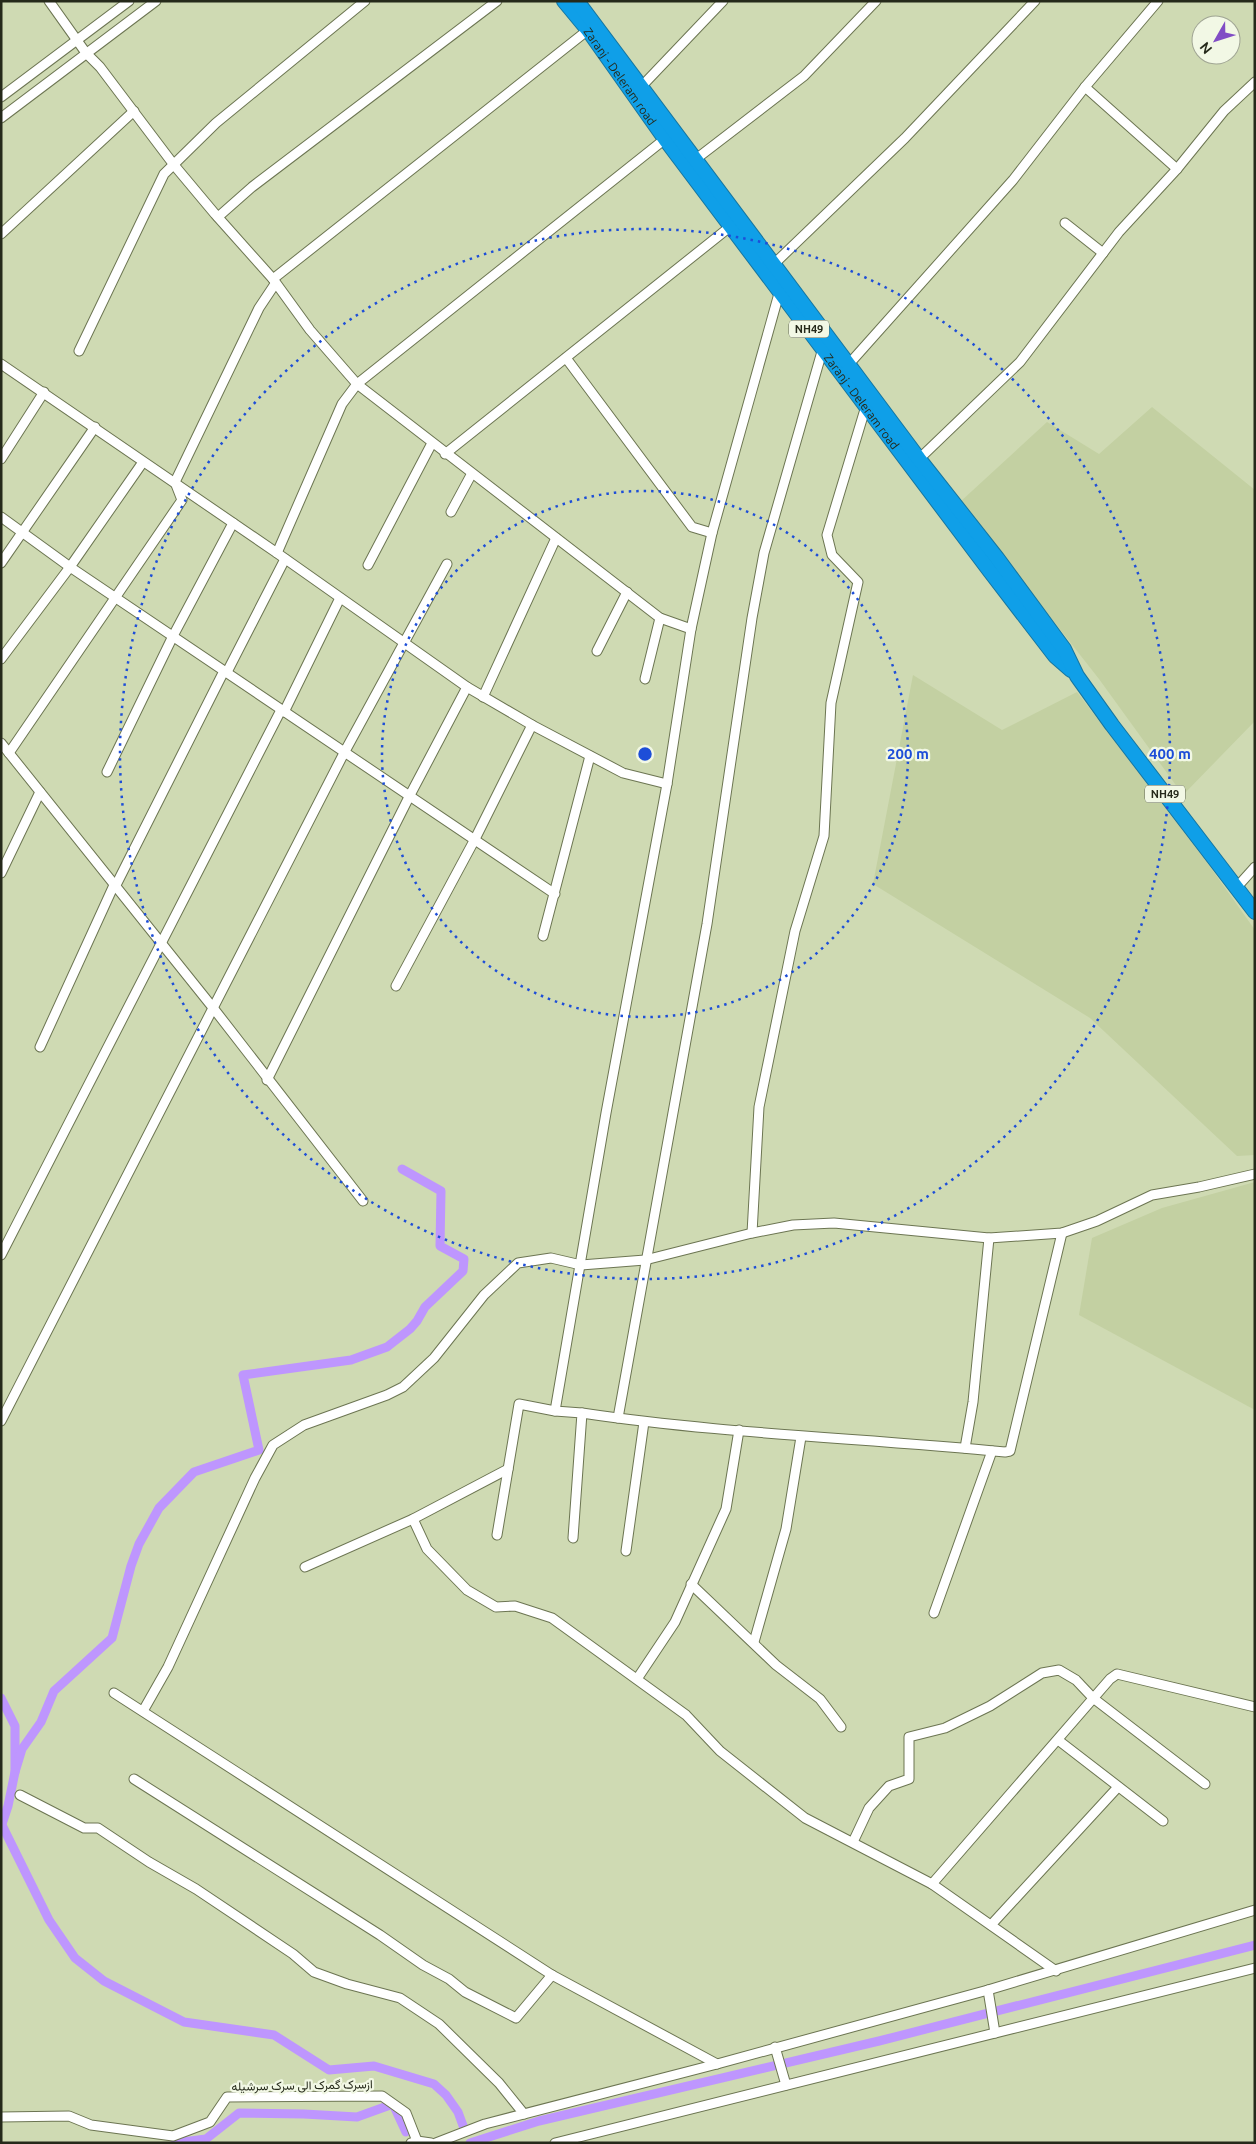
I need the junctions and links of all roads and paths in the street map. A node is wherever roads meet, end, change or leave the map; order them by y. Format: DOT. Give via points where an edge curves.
graph roads {
  1 [pos="48,1"];
  2 [pos="129,1"];
  3 [pos="156,1"];
  4 [pos="365,1"];
  5 [pos="497,1"];
  6 [pos="564,1"];
  7 [pos="577,1"];
  8 [pos="723,1"];
  9 [pos="876,1"];
  10 [pos="1036,1"];
  11 [pos="1158,1"];
  12 [pos="588,30"];
  13 [pos="77,40"];
  14 [pos="86,53"];
  15 [pos="1255,82"];
  16 [pos="642,87"];
  17 [pos="1085,87"];
  18 [pos="1,97"];
  19 [pos="134,111"];
  20 [pos="1,118"];
  21 [pos="665,139"];
  22 [pos="696,159"];
  23 [pos="174,165"];
  24 [pos="1177,169"];
  25 [pos="218,217"];
  26 [pos="1065,223"];
  27 [pos="731,226"];
  28 [pos="1,234"];
  29 [pos="1103,253"];
  30 [pos="774,264"];
  31 [pos="274,281"];
  32 [pos="780,290"];
  33 [pos="824,348"];
  34 [pos="79,351"];
  35 [pos="566,358"];
  36 [pos="1,364"];
  37 [pos="849,364"];
  38 [pos="357,384"];
  39 [pos="44,392"];
  40 [pos="866,406"];
  41 [pos="95,427"];
  42 [pos="432,443"];
  43 [pos="445,454"];
  44 [pos="919,458"];
  45 [pos="1,459"];
  46 [pos="143,462"];
  47 [pos="471,475"];
  48 [pos="174,482"];
  49 [pos="451,512"];
  50 [pos="1,516"];
  51 [pos="233,523"];
  52 [pos="22,532"];
  53 [pos="712,533"];
  54 [pos="556,538"];
  55 [pos="277,553"];
  56 [pos="285,559"];
  57 [pos="1,563"];
  58 [pos="447,564"];
  59 [pos="368,565"];
  60 [pos="70,566"];
  61 [pos="627,592"];
  62 [pos="116,596"];
  63 [pos="340,598"];
  64 [pos="660,618"];
  65 [pos="691,629"];
  66 [pos="173,636"];
  67 [pos="403,642"];
  68 [pos="597,651"];
  69 [pos="1,659"];
  70 [pos="226,672"];
  71 [pos="1076,676"];
  72 [pos="645,679"];
  73 [pos="467,687"];
  74 [pos="483,697"];
  75 [pos="283,711"];
  76 [pos="532,725"];
  77 [pos="1,743"];
  78 [pos="9,753"];
  79 [pos="344,753"];
  80 [pos="590,756"];
  81 [pos="107,772"];
  82 [pos="667,784"];
  83 [pos="40,792"];
  84 [pos="409,797"];
  85 [pos="475,839"];
  86 [pos="1255,867"];
  87 [pos="1,872"];
  88 [pos="114,886"];
  89 [pos="1237,888"];
  90 [pos="555,894"];
  91 [pos="1255,912"];
  92 [pos="543,936"];
  93 [pos="161,944"];
  94 [pos="396,986"];
  95 [pos="214,1009"];
  96 [pos="40,1047"];
  97 [pos="267,1080"];
  98 [pos="1255,1174"];
  99 [pos="363,1202"];
  100 [pos="752,1233"];
  101 [pos="1062,1233"];
  102 [pos="989,1238"];
  103 [pos="1,1255"];
  104 [pos="645,1260"];
  105 [pos="581,1265"];
  106 [pos="554,1411"];
  107 [pos="582,1413"];
  108 [pos="618,1418"];
  109 [pos="1,1421"];
  110 [pos="644,1422"];
  111 [pos="739,1430"];
  112 [pos="801,1437"];
  113 [pos="965,1448"];
  114 [pos="992,1451"];
  115 [pos="508,1469"];
  116 [pos="412,1519"];
  117 [pos="498,1534"];
  118 [pos="573,1538"];
  119 [pos="626,1551"];
  120 [pos="305,1567"];
  121 [pos="691,1584"];
  122 [pos="934,1613"];
  123 [pos="754,1642"];
  124 [pos="637,1679"];
  125 [pos="114,1693"];
  126 [pos="1093,1698"];
  127 [pos="1255,1707"];
  128 [pos="143,1711"];
  129 [pos="841,1727"];
  130 [pos="1058,1740"];
  131 [pos="134,1779"];
  132 [pos="1205,1784"];
  133 [pos="1118,1787"];
  134 [pos="20,1795"];
  135 [pos="1163,1822"];
  136 [pos="853,1842"];
  137 [pos="932,1884"];
  138 [pos="1255,1910"];
  139 [pos="990,1925"];
  140 [pos="1255,1968"];
  141 [pos="1056,1970"];
  142 [pos="552,1975"];
  143 [pos="988,1990"];
  144 [pos="995,2033"];
  145 [pos="775,2047"];
  146 [pos="717,2064"];
  147 [pos="786,2085"];
  148 [pos="524,2114"];
  149 [pos="1,2117"];
  150 [pos="414,2142"];
  151 [pos="430,2143"];
  152 [pos="436,2143"];
  153 [pos="556,2143"];
  1 -- 13 [label="street"];
  2 -- 13 [label="street"];
  3 -- 14 [label="street"];
  4 -- 23 [label="street" via="216,123"];
  5 -- 25 [label="street" via="252,187"];
  6 -- 12 [label="highway, Zaranj - Deleram road / NH49"];
  7 -- 16 [label="highway, Zaranj - Deleram road / NH49"];
  8 -- 16 [label="street"];
  9 -- 22 [label="street" via="804,76"];
  10 -- 30 [label="street" via="905,138"];
  11 -- 17 [label="street"];
  12 -- 21 [label="highway, Zaranj - Deleram road / NH49"];
  12 -- 31 [label="street"];
  13 -- 14 [label="street"];
  13 -- 18 [label="street"];
  14 -- 19 [label="street"];
  14 -- 20 [label="street"];
  15 -- 24 [label="street" via="1224,111"];
  16 -- 22 [label="highway, Zaranj - Deleram road / NH49"];
  17 -- 24 [label="street"];
  17 -- 37 [label="street" via="1014,180"];
  19 -- 23 [label="street"];
  19 -- 28 [label="street"];
  21 -- 27 [label="highway, Zaranj - Deleram road / NH49"];
  21 -- 38 [label="street"];
  22 -- 30 [label="highway, Zaranj - Deleram road / NH49"];
  23 -- 25 [label="street"];
  23 -- 34 [label="street" via="164,174"];
  24 -- 29 [label="street"];
  25 -- 31 [label="street"];
  26 -- 29 [label="street"];
  27 -- 32 [label="highway, Zaranj - Deleram road / NH49"];
  27 -- 35 [label="street"];
  29 -- 44 [label="street" via="1020,362"];
  30 -- 37 [label="highway, Zaranj - Deleram road / NH49"];
  31 -- 38 [label="street" via="310,330"];
  31 -- 48 [label="street"];
  32 -- 33 [label="highway, Zaranj - Deleram road / NH49"];
  32 -- 53 [label="street"];
  33 -- 40 [label="highway, Zaranj - Deleram road / NH49"];
  33 -- 104 [label="street" via="764,553 707,924"];
  35 -- 43 [label="street"];
  35 -- 53 [label="street" via="692,527"];
  36 -- 39 [label="street"];
  37 -- 44 [label="highway, Zaranj - Deleram road / NH49"];
  38 -- 42 [label="street"];
  38 -- 55 [label="street" via="342,404"];
  39 -- 41 [label="street"];
  39 -- 45 [label="street"];
  40 -- 71 [label="highway, Zaranj - Deleram road / NH49" via="1055,656"];
  40 -- 100 [label="street" via="827,535 832,555 858,582 830,703 824,836 795,931 758,1107"];
  41 -- 46 [label="street"];
  41 -- 52 [label="street"];
  42 -- 43 [label="street"];
  42 -- 59 [label="street"];
  43 -- 47 [label="street"];
  44 -- 71 [label="highway, Zaranj - Deleram road / NH49" via="1064,649"];
  46 -- 48 [label="street"];
  46 -- 60 [label="street"];
  47 -- 49 [label="street"];
  47 -- 54 [label="street"];
  48 -- 51 [label="street"];
  48 -- 62 [label="street" via="182,500"];
  50 -- 52 [label="street"];
  51 -- 55 [label="street"];
  51 -- 66 [label="street"];
  52 -- 57 [label="street"];
  52 -- 60 [label="street"];
  53 -- 65 [label="street"];
  54 -- 61 [label="street"];
  54 -- 74 [label="street"];
  55 -- 56 [label="street"];
  56 -- 63 [label="street"];
  56 -- 70 [label="street"];
  58 -- 67 [label="street"];
  60 -- 62 [label="street"];
  60 -- 69 [label="street"];
  61 -- 64 [label="street"];
  61 -- 68 [label="street"];
  62 -- 66 [label="street"];
  62 -- 78 [label="street"];
  63 -- 67 [label="street"];
  63 -- 75 [label="street"];
  64 -- 65 [label="street"];
  64 -- 72 [label="street"];
  65 -- 82 [label="street"];
  66 -- 70 [label="street"];
  66 -- 81 [label="street"];
  67 -- 73 [label="street"];
  67 -- 79 [label="street"];
  70 -- 75 [label="street"];
  70 -- 88 [label="street"];
  71 -- 89 [label="highway, Zaranj - Deleram road / NH49"];
  73 -- 74 [label="street"];
  73 -- 84 [label="street"];
  74 -- 76 [label="street"];
  75 -- 79 [label="street"];
  75 -- 93 [label="street"];
  76 -- 80 [label="street"];
  76 -- 85 [label="street"];
  77 -- 78 [label="street"];
  78 -- 83 [label="street"];
  79 -- 84 [label="street"];
  79 -- 95 [label="street"];
  80 -- 82 [label="street" via="623,773"];
  80 -- 90 [label="street"];
  82 -- 105 [label="street"];
  83 -- 87 [label="street"];
  83 -- 88 [label="street"];
  84 -- 85 [label="street"];
  84 -- 97 [label="street"];
  85 -- 90 [label="street"];
  85 -- 94 [label="street"];
  86 -- 89 [label="street"];
  88 -- 93 [label="street"];
  88 -- 96 [label="street"];
  89 -- 91 [label="highway, Zaranj - Deleram road / NH49"];
  90 -- 92 [label="street"];
  93 -- 95 [label="street"];
  93 -- 103 [label="street"];
  95 -- 97 [label="street"];
  95 -- 109 [label="street"];
  97 -- 99 [label="street"];
  98 -- 101 [label="street" via="1152,1195 1097,1221"];
  100 -- 102 [label="street" via="834,1222"];
  100 -- 104 [label="street"];
  101 -- 102 [label="street"];
  101 -- 114 [label="street" via="1012,1447 1010,1451"];
  102 -- 113 [label="street" via="973,1402"];
  104 -- 105 [label="street"];
  104 -- 108 [label="street"];
  105 -- 106 [label="street"];
  105 -- 128 [label="street" via="550,1258 518,1263 484,1295 434,1358 402,1386 387,1395 304,1425 273,1445 168,1667"];
  106 -- 107 [label="street"];
  106 -- 115 [label="street" via="519,1404"];
  107 -- 108 [label="street"];
  107 -- 118 [label="street"];
  108 -- 110 [label="street"];
  110 -- 111 [label="street"];
  110 -- 119 [label="street"];
  111 -- 112 [label="street"];
  111 -- 121 [label="street" via="726,1509"];
  112 -- 113 [label="street"];
  112 -- 123 [label="street" via="786,1529"];
  113 -- 114 [label="street"];
  114 -- 122 [label="street"];
  115 -- 116 [label="street"];
  115 -- 117 [label="street"];
  116 -- 120 [label="street"];
  116 -- 124 [label="street" via="427,1549 467,1590 496,1607 515,1606 552,1618"];
  121 -- 123 [label="street"];
  121 -- 124 [label="street" via="676,1622"];
  123 -- 129 [label="street" via="776,1665 820,1699"];
  124 -- 136 [label="street" via="686,1715 720,1751 805,1818"];
  125 -- 128 [label="street"];
  126 -- 127 [label="street" via="1117,1674"];
  126 -- 130 [label="street"];
  126 -- 132 [label="street"];
  126 -- 136 [label="street" via="1076,1680 1059,1670 1042,1672 990,1706 944,1728 909,1737 910,1779 889,1786 868,1808"];
  128 -- 142 [label="street"];
  130 -- 133 [label="street"];
  130 -- 137 [label="street"];
  131 -- 142 [label="street" via="465,1992 516,2018"];
  133 -- 135 [label="street"];
  133 -- 139 [label="street"];
  134 -- 148 [label="street" via="84,1828 98,1828 196,1889 293,1954 314,1972 400,1998 439,2024 499,2082"];
  136 -- 137 [label="street"];
  137 -- 139 [label="street"];
  138 -- 141 [label="street"];
  139 -- 141 [label="street"];
  140 -- 144 [label="street"];
  141 -- 143 [label="street"];
  142 -- 146 [label="street"];
  143 -- 144 [label="street"];
  143 -- 145 [label="street"];
  144 -- 147 [label="street"];
  145 -- 146 [label="street"];
  145 -- 147 [label="street"];
  146 -- 148 [label="street"];
  147 -- 153 [label="street"];
  148 -- 152 [label="street" via="485,2124"];
  149 -- 150 [label="street, ازسرک گمرک الی سرک سرشیله" via="69,2116 91,2125 173,2136 210,2122 227,2097 382,2096 406,2113"];
  150 -- 151 [label="street"];
}
